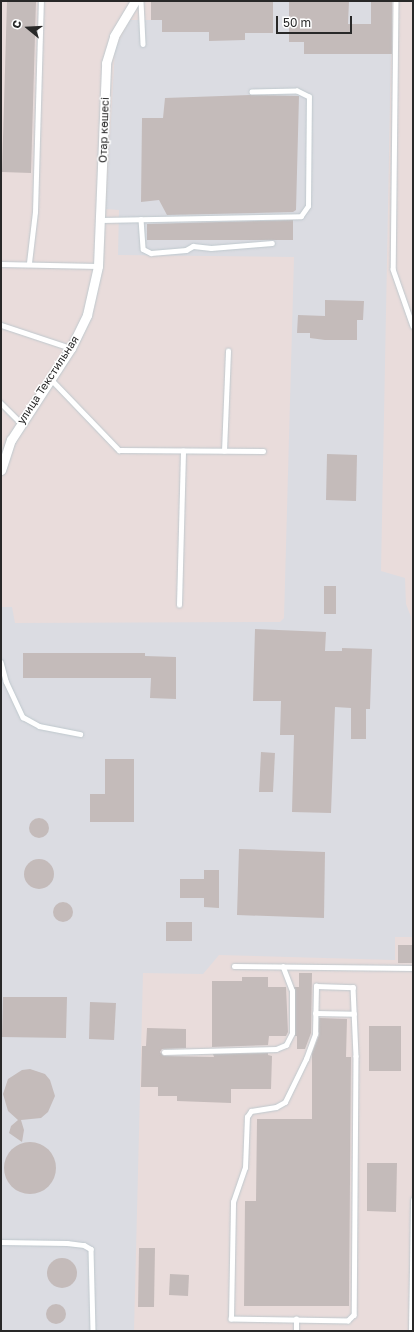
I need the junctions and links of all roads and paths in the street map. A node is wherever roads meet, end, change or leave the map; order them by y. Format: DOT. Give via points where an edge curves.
graph roads {
  1 [pos="41,1"];
  2 [pos="135,1"];
  3 [pos="141,1"];
  4 [pos="396,1"];
  5 [pos="143,44"];
  6 [pos="252,92"];
  7 [pos="141,219"];
  8 [pos="101,220"];
  9 [pos="272,243"];
  10 [pos="29,263"];
  11 [pos="1,264"];
  12 [pos="98,266"];
  13 [pos="1,325"];
  14 [pos="413,326"];
  15 [pos="71,348"];
  16 [pos="228,351"];
  17 [pos="50,378"];
  18 [pos="1,403"];
  19 [pos="6,410"];
  20 [pos="1,412"];
  21 [pos="20,422"];
  22 [pos="183,451"];
  23 [pos="224,451"];
  24 [pos="263,451"];
  25 [pos="1,470"];
  26 [pos="179,605"];
  27 [pos="1,662"];
  28 [pos="80,734"];
  29 [pos="234,966"];
  30 [pos="283,967"];
  31 [pos="413,968"];
  32 [pos="315,1013"];
  33 [pos="354,1014"];
  34 [pos="164,1052"];
  35 [pos="413,1200"];
  36 [pos="1,1242"];
  37 [pos="296,1320"];
  38 [pos="93,1331"];
  39 [pos="296,1331"];
  40 [pos="411,1331"];
  1 -- 10 [label="lane" via="35,212"];
  2 -- 8 [label="street, Отар көшесі" via="114,36 106,63"];
  3 -- 5 [label="lane"];
  4 -- 14 [label="lane" via="393,269"];
  6 -- 7 [label="lane" via="297,91 310,97 308,206 302,216"];
  7 -- 8 [label="lane"];
  7 -- 9 [label="lane" via="143,249 150,253 186,250 193,246 211,248"];
  8 -- 12 [label="street, Отар көшесі"];
  10 -- 11 [label="lane"];
  10 -- 12 [label="lane"];
  12 -- 15 [label="street, улица Текстильная" via="87,315"];
  13 -- 15 [label="lane"];
  15 -- 17 [label="street, улица Текстильная"];
  16 -- 23 [label="lane"];
  17 -- 21 [label="street, улица Текстильная"];
  17 -- 22 [label="lane" via="119,450"];
  18 -- 19 [label="lane"];
  19 -- 20 [label="lane"];
  19 -- 21 [label="lane"];
  21 -- 25 [label="street, улица Текстильная" via="10,440"];
  22 -- 23 [label="lane"];
  22 -- 26 [label="lane"];
  23 -- 24 [label="lane"];
  27 -- 28 [label="lane" via="6,682 23,718 39,726"];
  29 -- 30 [label="lane"];
  30 -- 31 [label="lane"];
  30 -- 34 [label="lane" via="292,991 292,1033 286,1045 276,1049"];
  32 -- 33 [label="lane"];
  32 -- 33 [label="lane" via="316,986 353,987"];
  32 -- 37 [label="lane" via="315,1034 285,1102 276,1107 251,1112 247,1117 245,1168 233,1202 231,1318"];
  33 -- 37 [label="lane" via="354,1315 348,1321"];
  35 -- 40 [label="lane"];
  36 -- 38 [label="lane" via="67,1243 91,1249"];
  37 -- 39 [label="lane"];
}
